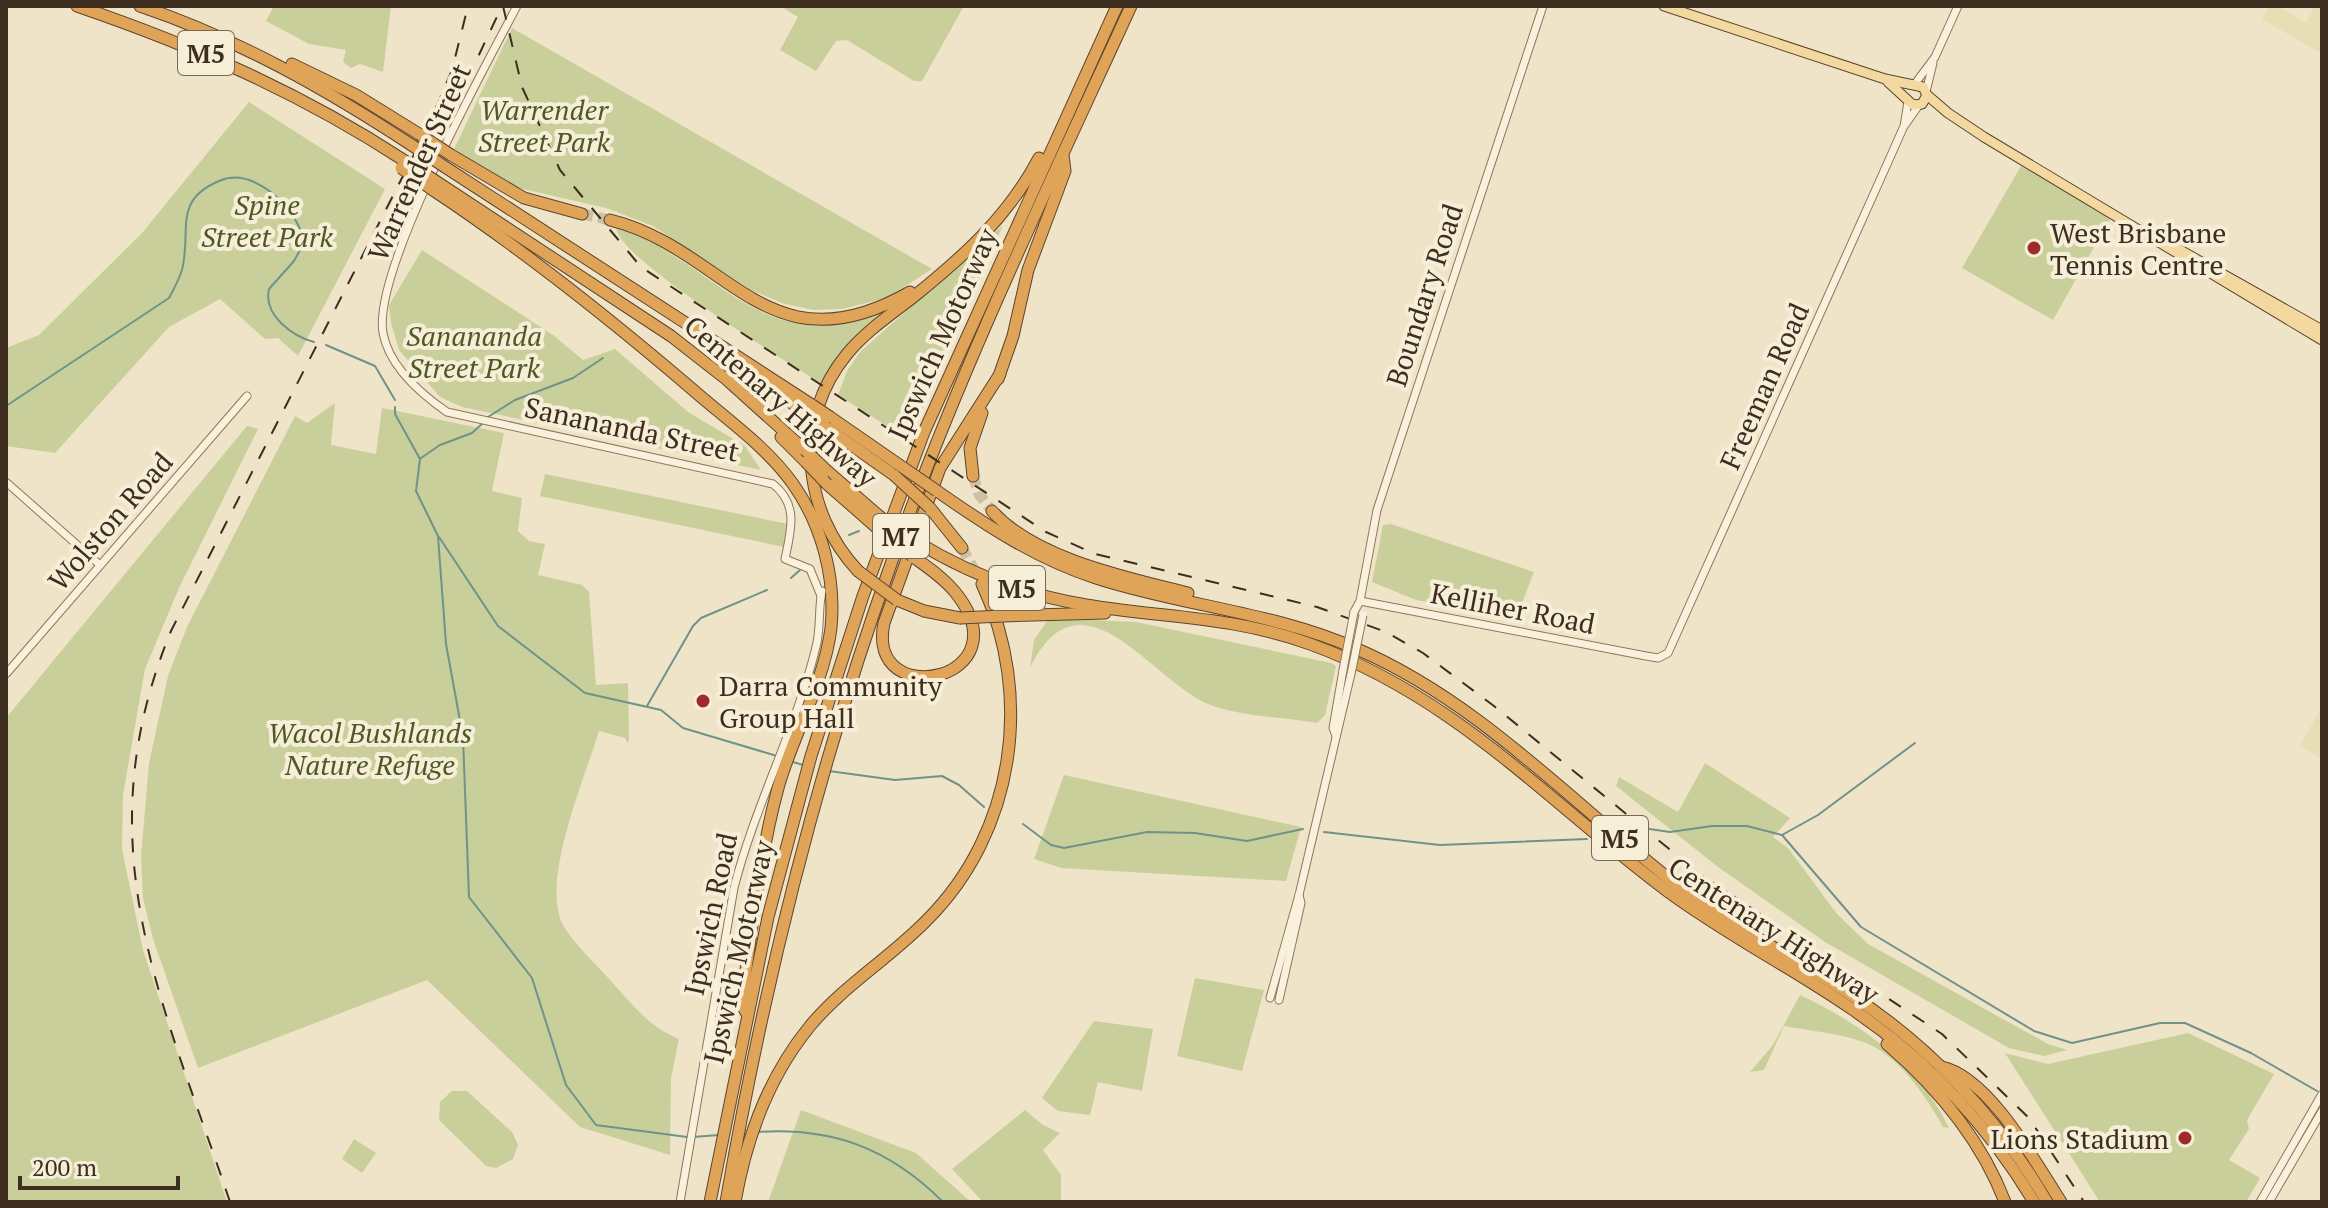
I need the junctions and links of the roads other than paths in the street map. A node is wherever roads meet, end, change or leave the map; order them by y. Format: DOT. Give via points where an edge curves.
graph roads {
  1 [pos="77,6"];
  2 [pos="140,6"];
  3 [pos="517,6"];
  4 [pos="1117,6"];
  5 [pos="1131,6"];
  6 [pos="1543,6"];
  7 [pos="1664,6"];
  8 [pos="1958,6"];
  9 [pos="1935,57"];
  10 [pos="276,64"];
  11 [pos="1885,79"];
  12 [pos="1912,86"];
  13 [pos="1924,99"];
  14 [pos="1908,100"];
  15 [pos="1069,107"];
  16 [pos="1904,126"];
  17 [pos="1063,155"];
  18 [pos="435,186"];
  19 [pos="582,214"];
  20 [pos="610,220"];
  21 [pos="2162,242"];
  22 [pos="932,282"];
  23 [pos="2322,330"];
  24 [pos="2322,340"];
  25 [pos="1000,374"];
  26 [pos="247,396"];
  27 [pos="447,412"];
  28 [pos="896,470"];
  29 [pos="973,476"];
  30 [pos="6,482"];
  31 [pos="992,511"];
  32 [pos="877,521"];
  33 [pos="962,548"];
  34 [pos="100,565"];
  35 [pos="982,584"];
  36 [pos="1360,601"];
  37 [pos="1125,609"];
  38 [pos="1284,623"];
  39 [pos="1658,658"];
  40 [pos="6,674"];
  41 [pos="786,747"];
  42 [pos="778,771"];
  43 [pos="1736,938"];
  44 [pos="1274,999"];
  45 [pos="747,1013"];
  46 [pos="1940,1067"];
  47 [pos="2322,1094"];
  48 [pos="2322,1111"];
  49 [pos="741,1151"];
  50 [pos="680,1202"];
  51 [pos="710,1202"];
  52 [pos="726,1202"];
  53 [pos="735,1202"];
  54 [pos="2005,1202"];
  55 [pos="2034,1202"];
  56 [pos="2047,1202"];
  57 [pos="2061,1202"];
  58 [pos="2260,1202"];
  59 [pos="2269,1202"];
  1 -- 18 [label="highway, Centenary Highway / M5, bridge" via="197,49 313,105"];
  2 -- 10 [label="highway, Centenary Highway / M5"];
  3 -- 27 [label="street, Warrender Street" via="422,196 383,304 383,335 392,358"];
  4 -- 15 [label="highway, Ipswich Motorway / M7"];
  5 -- 17 [label="highway, Ipswich Motorway / M7"];
  6 -- 36 [label="street, Boundary Road" via="1377,510"];
  7 -- 11 [label="main road"];
  8 -- 9 [label="street, Freeman Road"];
  9 -- 12 [label="street, Freeman Road"];
  9 -- 13 [label="street, Freeman Road"];
  10 -- 19 [label="highway, bridge" via="290,64 332,82 524,198"];
  10 -- 28 [label="highway, Centenary Highway / M5, bridge" via="413,146"];
  11 -- 12 [label="main road"];
  11 -- 14 [label="main road"];
  12 -- 13 [label="main road"];
  12 -- 14 [label="main road"];
  13 -- 14 [label="main road"];
  13 -- 16 [label="street, Freeman Road"];
  13 -- 21 [label="main road"];
  14 -- 16 [label="street, Freeman Road"];
  15 -- 22 [label="highway" via="1005,211"];
  15 -- 45 [label="highway, Ipswich Motorway / M7" via="924,432 863,596 811,756"];
  16 -- 39 [label="street, Freeman Road" via="1672,646"];
  17 -- 25 [label="highway" via="1065,171 1028,270"];
  17 -- 49 [label="highway, Ipswich Motorway / M7" via="913,503 827,761 780,937 745,1096"];
  18 -- 32 [label="highway, Centenary Highway / M5, bridge" via="655,325 726,379"];
  18 -- 41 [label="highway" via="590,302 761,448 794,486 824,550 832,614 824,661"];
  20 -- 22 [label="highway" via="667,241 742,295 790,315 861,314"];
  21 -- 23 [label="main road" via="2193,254"];
  21 -- 24 [label="main road"];
  22 -- 37 [label="highway, bridge" via="848,352 824,391 814,423 811,462 816,502 836,543 858,571 897,600 924,611 960,618"];
  25 -- 29 [label="highway" via="974,429"];
  25 -- 32 [label="highway, bridge" via="940,468 884,623 883,645 896,667 917,678 934,679 953,671 973,639 971,622 954,591 912,556"];
  26 -- 34 [label="street, Wolston Road"];
  27 -- 41 [label="street, Sanananda Street" via="760,479 782,491 792,515 785,557 804,560 821,583 817,645"];
  28 -- 33 [label="highway, bridge"];
  28 -- 38 [label="highway, Centenary Highway / M5, bridge" via="1004,537 1080,572"];
  30 -- 34 [label="street"];
  31 -- 38 [label="highway" via="1036,542 1093,566 1275,616"];
  32 -- 37 [label="highway, Centenary Highway / M5, bridge" via="961,566 1018,588"];
  34 -- 40 [label="street, Wolston Road"];
  35 -- 49 [label="highway" via="1003,641 1012,710 1006,770 989,826 943,903 821,1014 791,1052"];
  36 -- 39 [label="street, Kelliher Road"];
  36 -- 44 [label="street, Boundary Road, bridge" via="1301,903"];
  37 -- 43 [label="highway, Centenary Highway / M5" via="1262,629 1392,680 1470,729 1654,881"];
  38 -- 46 [label="highway, Centenary Highway / M5" via="1365,652 1450,700 1685,891 1866,1005"];
  41 -- 42 [label="highway"];
  42 -- 45 [label="highway" via="741,1003"];
  42 -- 50 [label="street, Ipswich Road" via="746,840 734,888"];
  43 -- 54 [label="highway" via="1845,1011 1921,1075 1972,1136"];
  43 -- 55 [label="highway, Centenary Highway / M5" via="1832,995 1912,1056 1980,1126"];
  45 -- 51 [label="highway, Ipswich Motorway / M7"];
  46 -- 56 [label="highway, Centenary Highway / M5" via="1997,1129"];
  46 -- 57 [label="highway" via="1955,1070 2000,1114"];
  47 -- 58 [label="street"];
  48 -- 59 [label="street"];
  49 -- 52 [label="highway, Ipswich Motorway / M7"];
  49 -- 53 [label="highway"];
}
